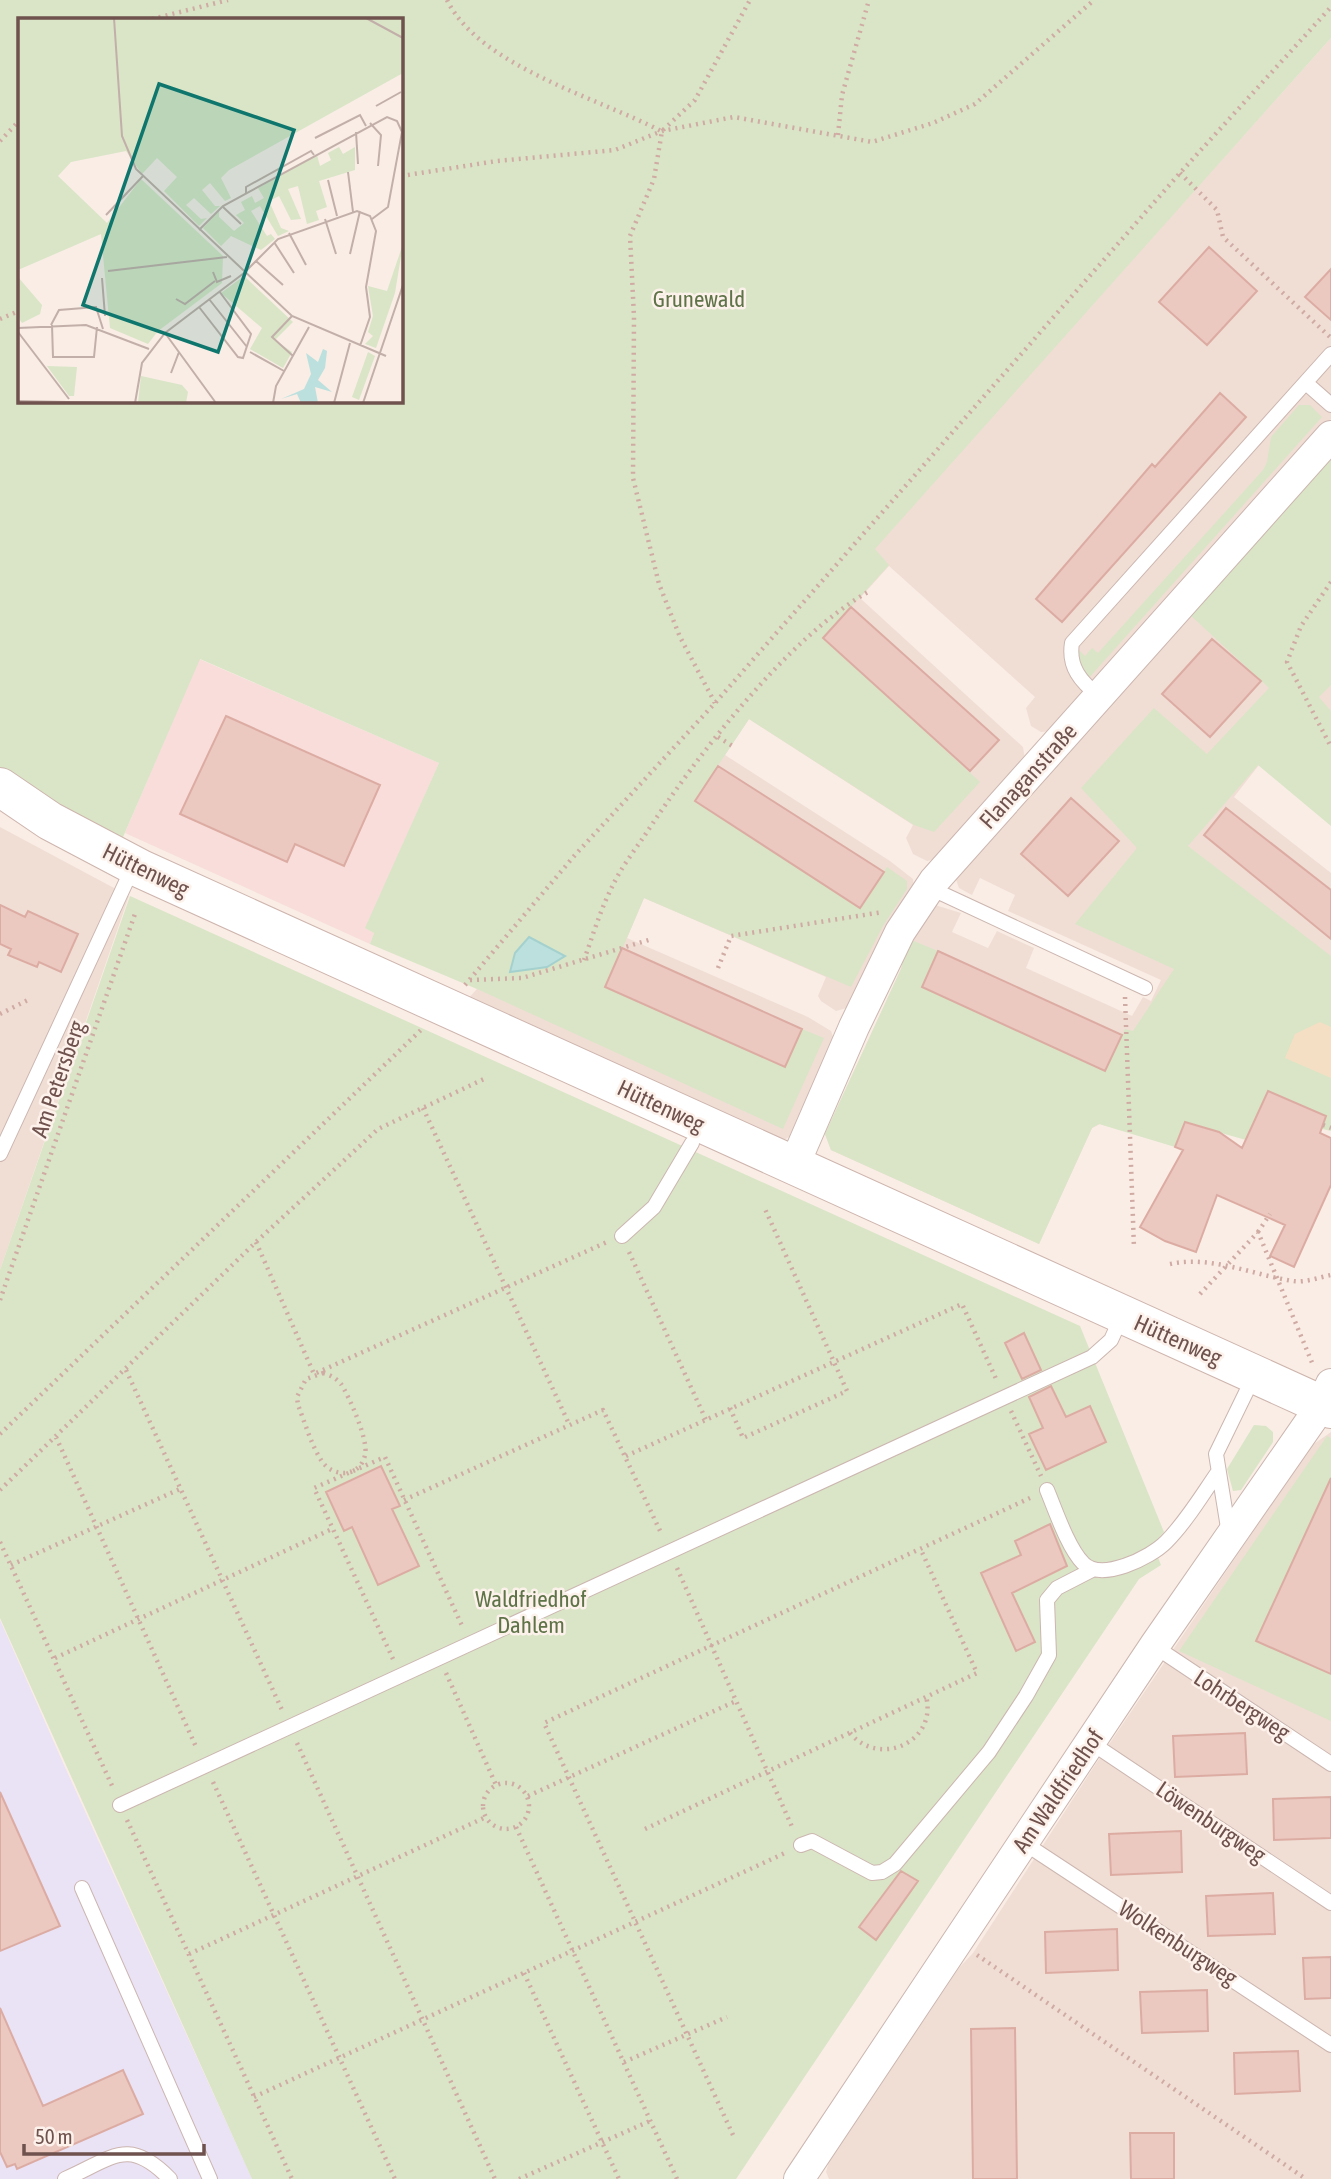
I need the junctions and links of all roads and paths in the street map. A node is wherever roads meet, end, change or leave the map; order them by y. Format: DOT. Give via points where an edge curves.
graph roads {
  1 [pos="228,0"];
  2 [pos="447,0"];
  3 [pos="750,0"];
  4 [pos="869,0"];
  5 [pos="1094,0"];
  6 [pos="1331,7"];
  7 [pos="156,18"];
  8 [pos="18,122"];
  9 [pos="662,131"];
  10 [pos="838,135"];
  11 [pos="0,141"];
  12 [pos="1180,173"];
  13 [pos="402,176"];
  14 [pos="18,311"];
  15 [pos="0,320"];
  16 [pos="1331,338"];
  17 [pos="1331,354"];
  18 [pos="1306,383"];
  19 [pos="1331,405"];
  20 [pos="1331,436"];
  21 [pos="1331,582"];
  22 [pos="868,592"];
  23 [pos="1098,696"];
  24 [pos="715,703"];
  25 [pos="718,737"];
  26 [pos="734,747"];
  27 [pos="1331,747"];
  28 [pos="0,787"];
  29 [pos="137,867"];
  30 [pos="930,888"];
  31 [pos="897,910"];
  32 [pos="652,939"];
  33 [pos="584,960"];
  34 [pos="718,968"];
  35 [pos="1125,979"];
  36 [pos="1145,988"];
  37 [pos="28,1000"];
  38 [pos="447,1004"];
  39 [pos="0,1014"];
  40 [pos="484,1079"];
  41 [pos="423,1108"];
  42 [pos="1323,1125"];
  43 [pos="1331,1128"];
  44 [pos="692,1143"];
  45 [pos="0,1154"];
  46 [pos="795,1163"];
  47 [pos="765,1209"];
  48 [pos="1270,1214"];
  49 [pos="1258,1232"];
  50 [pos="622,1236"];
  51 [pos="256,1242"];
  52 [pos="1133,1248"];
  53 [pos="1170,1264"];
  54 [pos="1226,1266"];
  55 [pos="1275,1275"];
  56 [pos="1331,1275"];
  57 [pos="507,1289"];
  58 [pos="1200,1294"];
  59 [pos="0,1300"];
  60 [pos="1122,1315"];
  61 [pos="878,1341"];
  62 [pos="834,1361"];
  63 [pos="126,1370"];
  64 [pos="314,1374"];
  65 [pos="1255,1374"];
  66 [pos="1325,1393"];
  67 [pos="730,1408"];
  68 [pos="706,1420"];
  69 [pos="569,1424"];
  70 [pos="0,1434"];
  71 [pos="56,1437"];
  72 [pos="626,1456"];
  73 [pos="351,1472"];
  74 [pos="1218,1472"];
  75 [pos="180,1489"];
  76 [pos="0,1490"];
  77 [pos="1047,1490"];
  78 [pos="404,1500"];
  79 [pos="654,1518"];
  80 [pos="96,1527"];
  81 [pos="969,1527"];
  82 [pos="332,1529"];
  83 [pos="1229,1535"];
  84 [pos="0,1542"];
  85 [pos="921,1550"];
  86 [pos="11,1565"];
  87 [pos="1092,1570"];
  88 [pos="222,1580"];
  89 [pos="684,1583"];
  90 [pos="138,1619"];
  91 [pos="471,1644"];
  92 [pos="712,1646"];
  93 [pos="1154,1646"];
  94 [pos="55,1658"];
  95 [pos="440,1659"];
  96 [pos="400,1676"];
  97 [pos="926,1696"];
  98 [pos="736,1702"];
  99 [pos="290,1727"];
  100 [pos="850,1733"];
  101 [pos="1090,1742"];
  102 [pos="1331,1764"];
  103 [pos="205,1766"];
  104 [pos="768,1772"];
  105 [pos="569,1778"];
  106 [pos="496,1785"];
  107 [pos="528,1796"];
  108 [pos="120,1805"];
  109 [pos="486,1817"];
  110 [pos="516,1827"];
  111 [pos="645,1829"];
  112 [pos="1024,1843"];
  113 [pos="801,1845"];
  114 [pos="358,1876"];
  115 [pos="82,1888"];
  116 [pos="1331,1903"];
  117 [pos="274,1915"];
  118 [pos="635,1922"];
  119 [pos="573,1951"];
  120 [pos="973,1953"];
  121 [pos="189,1954"];
  122 [pos="524,1973"];
  123 [pos="727,2017"];
  124 [pos="423,2019"];
  125 [pos="687,2034"];
  126 [pos="1331,2045"];
  127 [pos="339,2058"];
  128 [pos="624,2062"];
  129 [pos="254,2097"];
  130 [pos="650,2121"];
  131 [pos="733,2134"];
  132 [pos="602,2142"];
  133 [pos="802,2178"];
  134 [pos="65,2179"];
  135 [pos="170,2179"];
  136 [pos="210,2179"];
  137 [pos="292,2179"];
  138 [pos="395,2179"];
  139 [pos="495,2179"];
  140 [pos="519,2179"];
  141 [pos="619,2179"];
  142 [pos="677,2179"];
  143 [pos="1306,2179"];
  1 -- 7 [label="path"];
  2 -- 9 [label="path" via="467,31 556,86"];
  3 -- 9 [label="path" via="695,100"];
  4 -- 10 [label="path" via="842,95"];
  5 -- 10 [label="path" via="975,104 872,142"];
  6 -- 12 [label="path"];
  8 -- 11 [label="path"];
  9 -- 10 [label="path" via="734,117"];
  9 -- 13 [label="path" via="615,150"];
  9 -- 24 [label="path" via="654,179 630,236 633,478 659,584 680,637"];
  12 -- 16 [label="path" via="1217,209 1223,237"];
  12 -- 24 [label="path"];
  14 -- 15 [label="path"];
  17 -- 18 [label="lane"];
  18 -- 19 [label="lane"];
  18 -- 23 [label="lane" via="1072,643 1070,659 1083,683"];
  20 -- 23 [label="street, Flanaganstraße"];
  21 -- 27 [label="path" via="1301,626 1287,662"];
  22 -- 25 [label="path" via="807,639"];
  23 -- 30 [label="street, Flanaganstraße"];
  24 -- 38 [label="path"];
  25 -- 26 [label="path"];
  25 -- 33 [label="path" via="670,796 613,885"];
  28 -- 29 [label="main road, Hüttenweg" via="50,821"];
  29 -- 38 [label="main road, Hüttenweg"];
  29 -- 45 [label="lane"];
  29 -- 59 [label="path, Am Petersberg" via="139,903"];
  30 -- 35 [label="lane"];
  30 -- 46 [label="street, Flanaganstraße" via="900,932"];
  31 -- 34 [label="path" via="731,936"];
  32 -- 33 [label="path"];
  33 -- 38 [label="path"];
  35 -- 36 [label="lane"];
  35 -- 52 [label="path"];
  37 -- 39 [label="path"];
  38 -- 46 [label="main road, Hüttenweg" via="703,1126"];
  38 -- 70 [label="path"];
  40 -- 41 [label="path"];
  41 -- 51 [label="path" via="378,1129"];
  41 -- 57 [label="path"];
  42 -- 43 [label="path"];
  44 -- 50 [label="lane" via="654,1207"];
  46 -- 60 [label="main road, Hüttenweg"];
  47 -- 62 [label="path"];
  48 -- 49 [label="path"];
  49 -- 54 [label="path"];
  49 -- 55 [label="path"];
  50 -- 57 [label="path"];
  50 -- 68 [label="path"];
  51 -- 63 [label="path"];
  51 -- 64 [label="path"];
  53 -- 54 [label="path" via="1186,1261"];
  54 -- 55 [label="path"];
  54 -- 58 [label="path"];
  55 -- 56 [label="path" via="1296,1282"];
  55 -- 66 [label="path"];
  57 -- 64 [label="path"];
  57 -- 69 [label="path"];
  60 -- 65 [label="main road, Hüttenweg"];
  60 -- 91 [label="lane" via="1111,1340 1092,1356"];
  61 -- 62 [label="path"];
  62 -- 67 [label="path"];
  62 -- 67 [label="path" via="847,1391 743,1438"];
  63 -- 71 [label="path"];
  63 -- 75 [label="path"];
  64 -- 73 [label="path" via="332,1376 342,1387 363,1435 366,1454"];
  64 -- 73 [label="path" via="301,1388 298,1405 321,1460 338,1474"];
  65 -- 66 [label="main road, Hüttenweg"];
  65 -- 74 [label="lane" via="1216,1454"];
  66 -- 83 [label="street, Am Waldfriedhof"];
  67 -- 68 [label="path"];
  68 -- 72 [label="path"];
  69 -- 72 [label="path" via="603,1410"];
  69 -- 78 [label="path"];
  71 -- 76 [label="path"];
  71 -- 80 [label="path"];
  72 -- 79 [label="path"];
  73 -- 78 [label="path" via="385,1457"];
  73 -- 82 [label="path" via="314,1488"];
  74 -- 83 [label="lane"];
  74 -- 87 [label="lane" via="1166,1542 1110,1570"];
  75 -- 80 [label="path"];
  75 -- 88 [label="path"];
  77 -- 87 [label="lane" via="1081,1562"];
  78 -- 91 [label="path"];
  80 -- 86 [label="path"];
  80 -- 90 [label="path"];
  81 -- 85 [label="path"];
  82 -- 88 [label="path"];
  82 -- 96 [label="path"];
  83 -- 93 [label="street, Am Waldfriedhof"];
  84 -- 86 [label="path"];
  85 -- 92 [label="path"];
  85 -- 97 [label="path" via="977,1673"];
  86 -- 94 [label="path"];
  87 -- 113 [label="lane" via="1057,1588 1047,1600 1049,1656 1026,1696 982,1761 895,1864 872,1873 812,1842"];
  88 -- 90 [label="path"];
  88 -- 99 [label="path"];
  89 -- 92 [label="path"];
  90 -- 94 [label="path"];
  90 -- 103 [label="path"];
  91 -- 95 [label="lane"];
  92 -- 98 [label="path"];
  92 -- 105 [label="path" via="544,1723"];
  93 -- 101 [label="street, Am Waldfriedhof"];
  93 -- 102 [label="lane, Lohrbergweg"];
  94 -- 108 [label="path"];
  95 -- 96 [label="lane"];
  95 -- 106 [label="path"];
  96 -- 99 [label="lane"];
  97 -- 100 [label="path"];
  97 -- 100 [label="path" via="928,1719 923,1730 905,1745 878,1750 858,1743"];
  98 -- 104 [label="path"];
  98 -- 105 [label="path"];
  99 -- 103 [label="lane"];
  99 -- 114 [label="path"];
  100 -- 104 [label="path"];
  101 -- 112 [label="street, Am Waldfriedhof"];
  101 -- 116 [label="lane, Löwenburgweg"];
  103 -- 108 [label="lane"];
  103 -- 117 [label="path"];
  104 -- 111 [label="path"];
  104 -- 113 [label="path"];
  105 -- 107 [label="path"];
  105 -- 118 [label="path"];
  106 -- 107 [label="path" via="518,1785"];
  106 -- 109 [label="path" via="483,1802"];
  107 -- 110 [label="path" via="529,1811"];
  108 -- 121 [label="path"];
  109 -- 110 [label="path" via="499,1828"];
  109 -- 114 [label="path"];
  110 -- 119 [label="path"];
  112 -- 126 [label="lane, Wolkenburgweg"];
  112 -- 133 [label="street, Am Waldfriedhof"];
  113 -- 118 [label="path"];
  114 -- 117 [label="path"];
  114 -- 124 [label="path"];
  115 -- 136 [label="lane"];
  117 -- 121 [label="path"];
  117 -- 127 [label="path"];
  118 -- 119 [label="path"];
  118 -- 125 [label="path"];
  119 -- 122 [label="path"];
  119 -- 128 [label="path"];
  120 -- 143 [label="path"];
  121 -- 129 [label="path"];
  122 -- 124 [label="path"];
  122 -- 132 [label="path"];
  123 -- 125 [label="path"];
  124 -- 127 [label="path"];
  124 -- 139 [label="path"];
  125 -- 128 [label="path"];
  125 -- 131 [label="path"];
  127 -- 129 [label="path"];
  127 -- 138 [label="path"];
  128 -- 130 [label="path"];
  129 -- 137 [label="path"];
  130 -- 132 [label="path"];
  130 -- 142 [label="path"];
  132 -- 140 [label="path"];
  132 -- 141 [label="path"];
  134 -- 135 [label="lane" via="122,2154 139,2154"];
}
